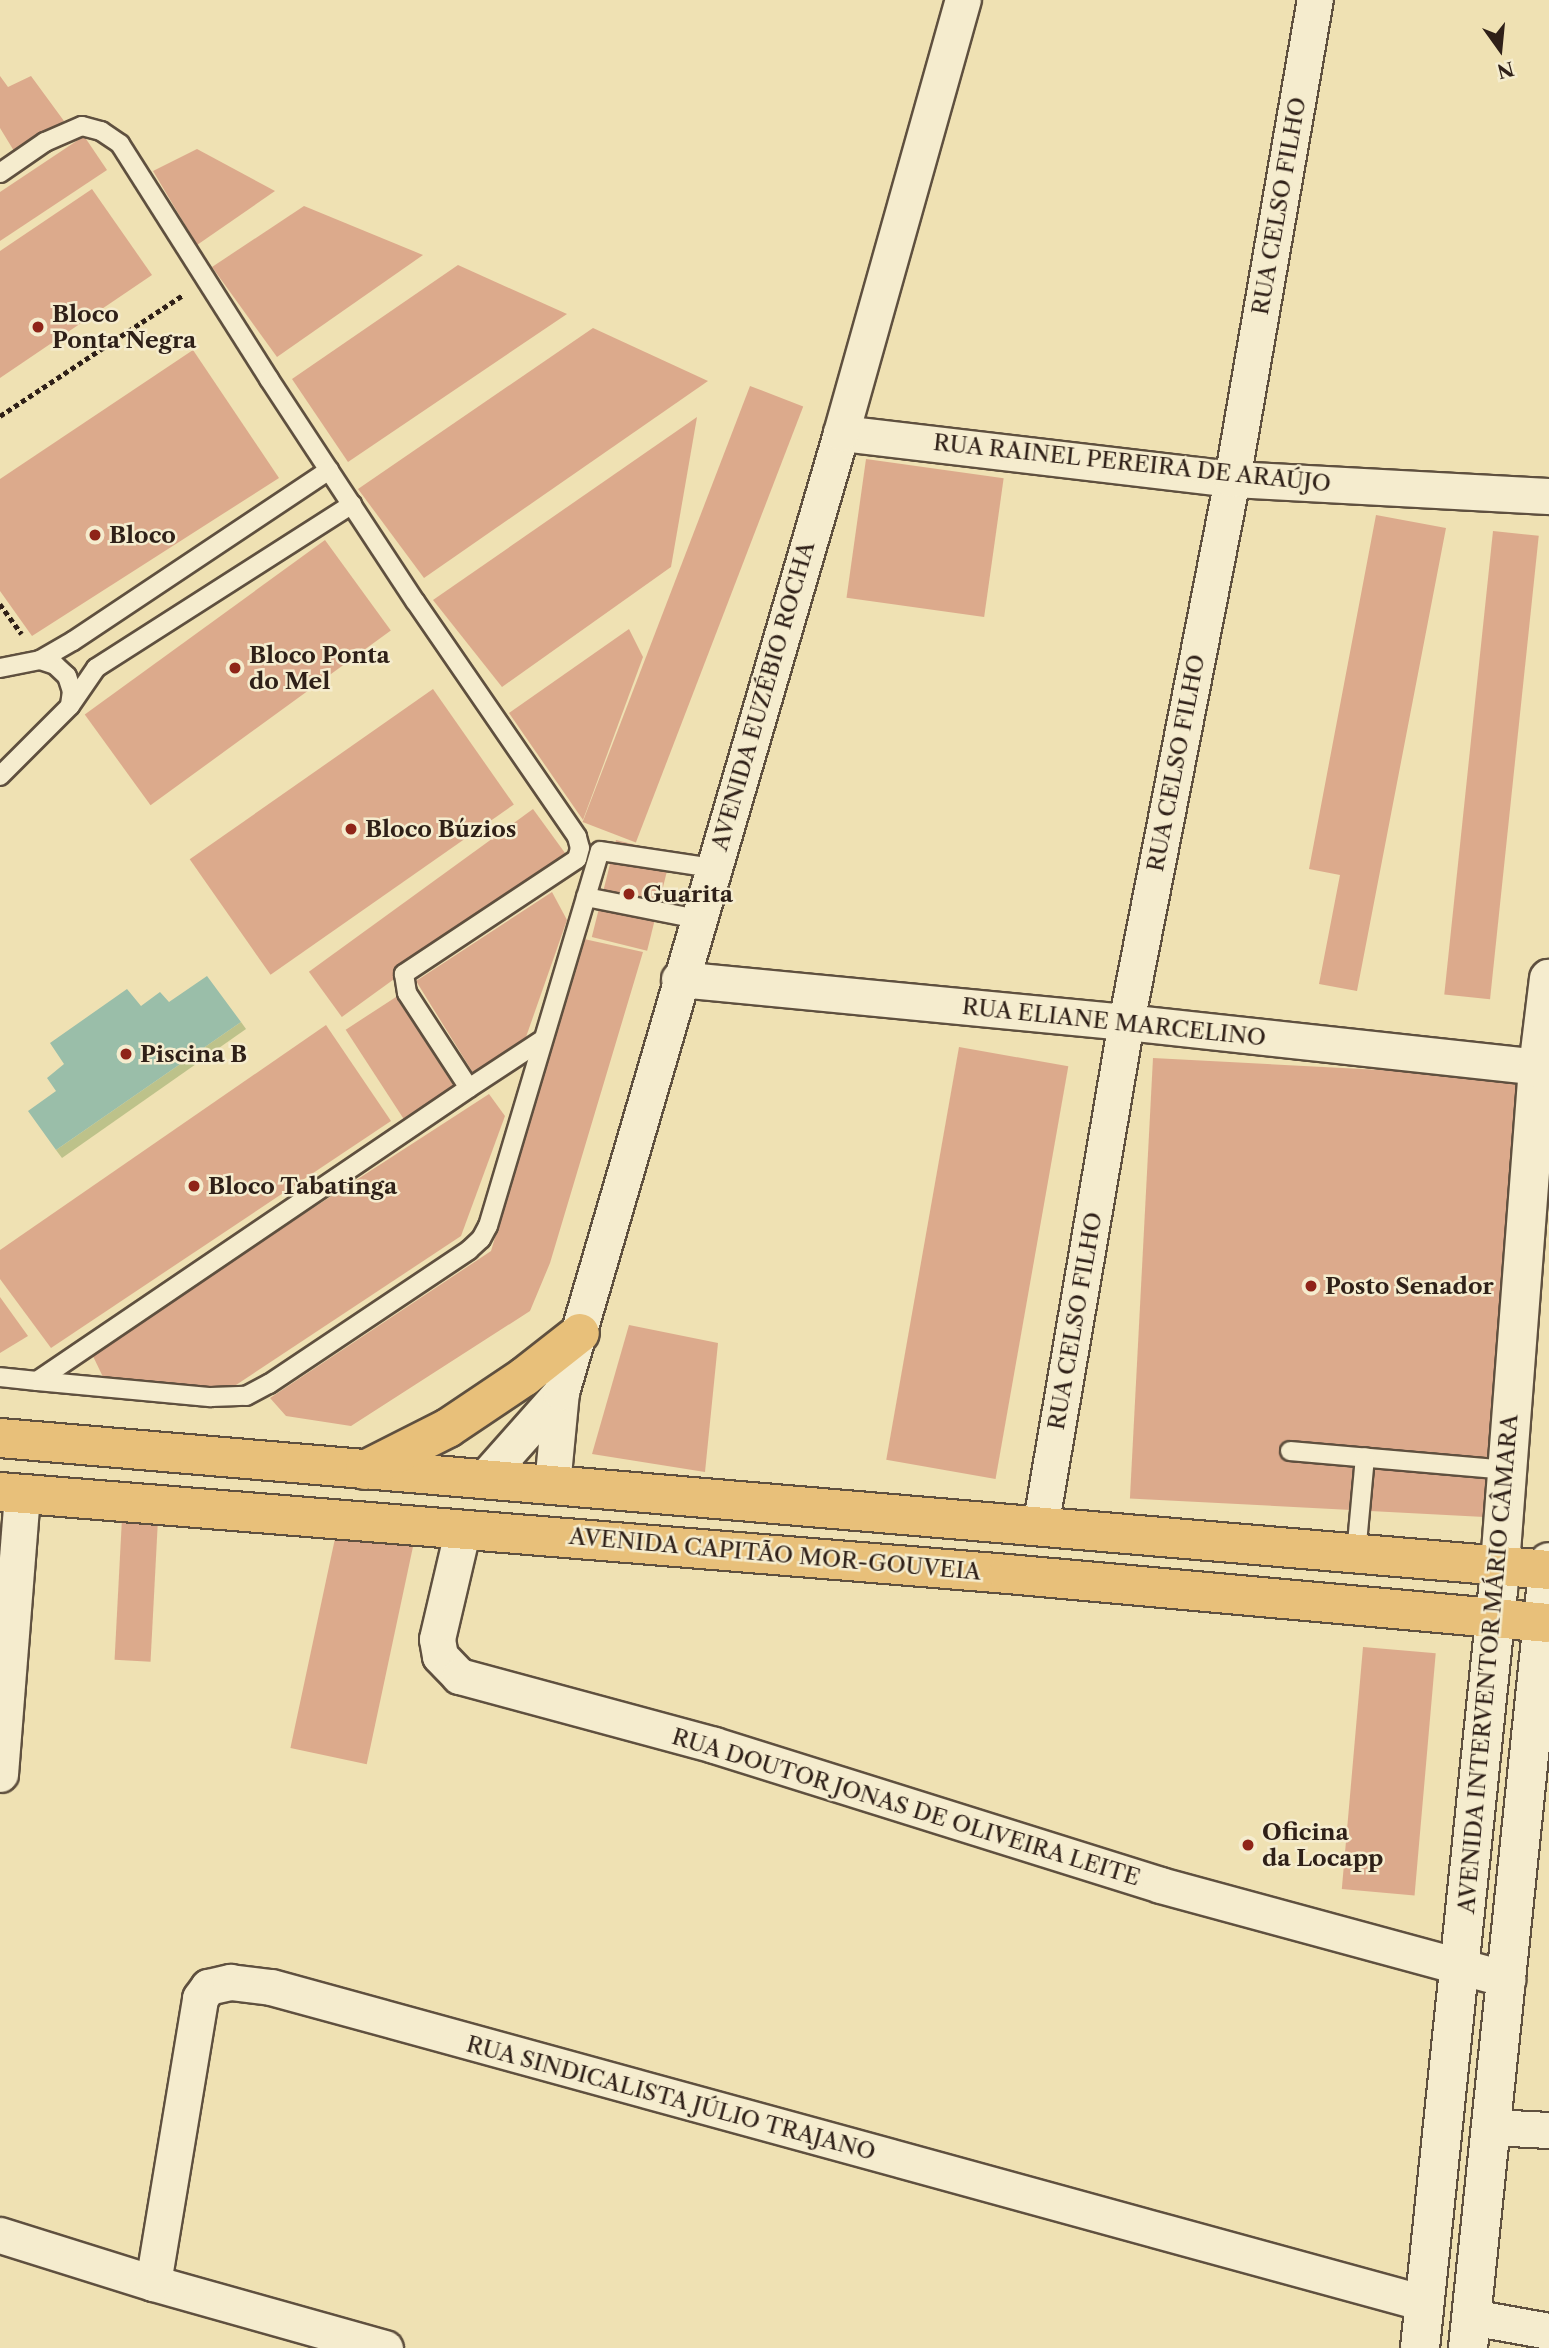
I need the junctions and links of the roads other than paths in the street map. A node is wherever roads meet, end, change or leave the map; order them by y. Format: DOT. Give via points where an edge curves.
graph roads {
  1 [pos="962,0"];
  2 [pos="1315,0"];
  3 [pos="0,173"];
  4 [pos="841,433"];
  5 [pos="330,470"];
  6 [pos="1232,479"];
  7 [pos="1549,496"];
  8 [pos="352,504"];
  9 [pos="40,660"];
  10 [pos="0,668"];
  11 [pos="70,706"];
  12 [pos="0,776"];
  13 [pos="577,859"];
  14 [pos="712,868"];
  15 [pos="594,873"];
  16 [pos="586,897"];
  17 [pos="697,919"];
  18 [pos="679,979"];
  19 [pos="1549,979"];
  20 [pos="1126,1022"];
  21 [pos="542,1040"];
  22 [pos="1544,1068"];
  23 [pos="469,1088"];
  24 [pos="580,1333"];
  25 [pos="0,1377"];
  26 [pos="37,1381"];
  27 [pos="561,1392"];
  28 [pos="0,1438"];
  29 [pos="1290,1451"];
  30 [pos="1365,1457"];
  31 [pos="365,1470"];
  32 [pos="1507,1471"];
  33 [pos="483,1480"];
  34 [pos="552,1485"];
  35 [pos="11,1493"];
  36 [pos="1040,1527"];
  37 [pos="463,1528"];
  38 [pos="1356,1554"];
  39 [pos="1549,1562"];
  40 [pos="1500,1566"];
  41 [pos="1549,1570"];
  42 [pos="1495,1617"];
  43 [pos="1547,1623"];
  44 [pos="0,1774"];
  45 [pos="1459,1967"];
  46 [pos="1507,1979"];
  47 [pos="1491,2127"];
  48 [pos="1549,2130"];
  49 [pos="0,2235"];
  50 [pos="153,2283"];
  51 [pos="1424,2303"];
  52 [pos="1549,2330"];
  53 [pos="1469,2333"];
  54 [pos="385,2348"];
  55 [pos="1420,2348"];
  1 -- 4 [label="street, AVENIDA EUZÉBIO ROCHA"];
  2 -- 6 [label="street, RUA CELSO FILHO"];
  3 -- 5 [label="lane" via="82,126 101,131 126,151"];
  4 -- 6 [label="street, RUA RAINEL PEREIRA DE ARAÚJO"];
  4 -- 14 [label="street, AVENIDA EUZÉBIO ROCHA"];
  5 -- 8 [label="lane"];
  5 -- 9 [label="lane" via="74,642"];
  6 -- 7 [label="street, RUA RAINEL PEREIRA DE ARAÚJO"];
  6 -- 20 [label="street, RUA CELSO FILHO"];
  8 -- 11 [label="lane" via="96,668"];
  8 -- 13 [label="lane" via="577,837"];
  9 -- 10 [label="lane"];
  9 -- 11 [label="lane" via="67,676"];
  11 -- 12 [label="lane"];
  13 -- 15 [label="lane"];
  13 -- 23 [label="lane" via="404,974 407,993"];
  14 -- 15 [label="lane" via="600,850"];
  14 -- 17 [label="street, AVENIDA EUZÉBIO ROCHA"];
  15 -- 16 [label="lane"];
  16 -- 17 [label="lane"];
  16 -- 21 [label="lane"];
  17 -- 18 [label="street, AVENIDA EUZÉBIO ROCHA"];
  18 -- 20 [label="street, RUA ELIANE MARCELINO"];
  18 -- 24 [label="street, AVENIDA EUZÉBIO ROCHA"];
  19 -- 22 [label="main road, AVENIDA INTERVENTOR MÁRIO CÂMARA"];
  20 -- 22 [label="street, RUA ELIANE MARCELINO"];
  20 -- 36 [label="street, RUA CELSO FILHO"];
  21 -- 23 [label="lane"];
  21 -- 26 [label="lane" via="488,1226 469,1250 246,1395 211,1397"];
  22 -- 32 [label="main road, AVENIDA INTERVENTOR MÁRIO CÂMARA"];
  23 -- 26 [label="lane"];
  24 -- 27 [label="street, AVENIDA EUZÉBIO ROCHA"];
  24 -- 31 [label="main road" via="448,1428"];
  25 -- 26 [label="lane"];
  27 -- 33 [label="street, AVENIDA EUZÉBIO ROCHA"];
  27 -- 34 [label="street, AVENIDA EUZÉBIO ROCHA"];
  28 -- 31 [label="main road"];
  29 -- 30 [label="lane"];
  30 -- 32 [label="lane"];
  30 -- 38 [label="lane"];
  31 -- 33 [label="main road"];
  32 -- 40 [label="main road, AVENIDA INTERVENTOR MÁRIO CÂMARA"];
  33 -- 34 [label="main road"];
  34 -- 36 [label="main road"];
  35 -- 37 [label="main road, AVENIDA CAPITÃO MOR-GOUVEIA"];
  35 -- 44 [label="street"];
  36 -- 38 [label="main road"];
  37 -- 42 [label="main road, AVENIDA CAPITÃO MOR-GOUVEIA"];
  37 -- 45 [label="street, RUA DOUTOR JONAS DE OLIVEIRA LEITE" via="437,1645 443,1660 459,1676 714,1745 1160,1885"];
  38 -- 40 [label="main road"];
  39 -- 41 [label="main road, AVENIDA INTERVENTOR MÁRIO CÂMARA"];
  40 -- 41 [label="main road"];
  40 -- 42 [label="main road, AVENIDA INTERVENTOR MÁRIO CÂMARA"];
  41 -- 43 [label="main road, AVENIDA INTERVENTOR MÁRIO CÂMARA"];
  42 -- 43 [label="main road, AVENIDA CAPITÃO MOR-GOUVEIA"];
  42 -- 45 [label="main road, AVENIDA INTERVENTOR MÁRIO CÂMARA"];
  43 -- 46 [label="main road, AVENIDA INTERVENTOR MÁRIO CÂMARA"];
  45 -- 46 [label="street, RUA DOUTOR JONAS DE OLIVEIRA LEITE"];
  45 -- 51 [label="main road, AVENIDA INTERVENTOR MÁRIO CÂMARA"];
  46 -- 47 [label="main road, AVENIDA INTERVENTOR MÁRIO CÂMARA"];
  47 -- 48 [label="street"];
  47 -- 53 [label="main road, AVENIDA INTERVENTOR MÁRIO CÂMARA"];
  49 -- 50 [label="street"];
  50 -- 51 [label="street, RUA SINDICALISTA JÚLIO TRAJANO" via="200,1998 208,1987 230,1982 271,1987"];
  50 -- 54 [label="street"];
  51 -- 55 [label="main road, AVENIDA INTERVENTOR MÁRIO CÂMARA"];
  52 -- 53 [label="street"];
}
